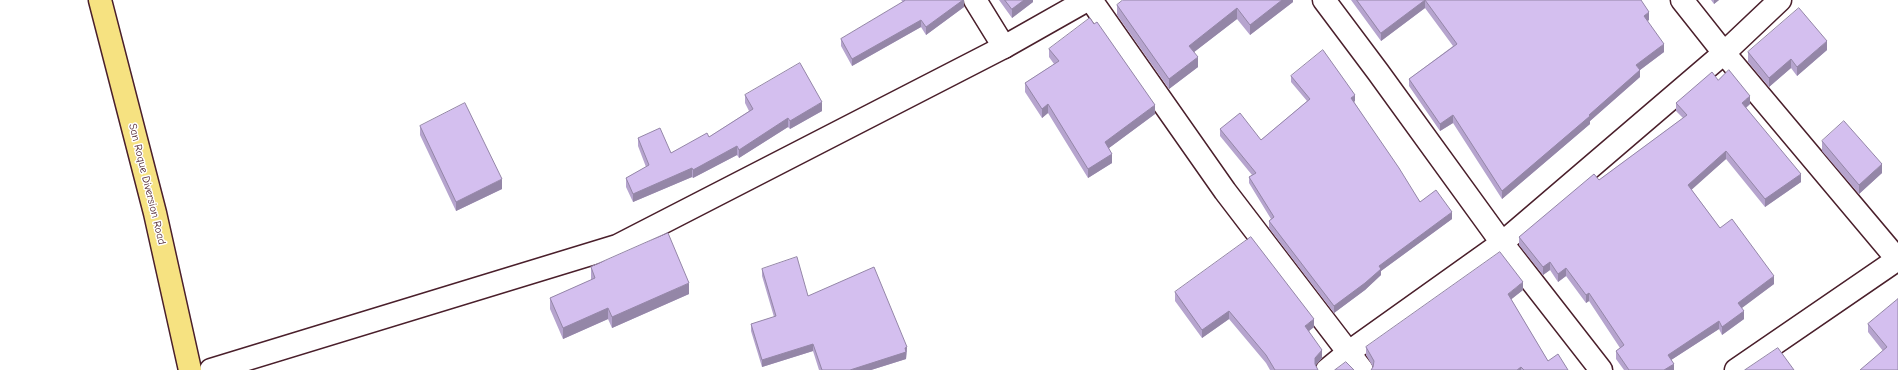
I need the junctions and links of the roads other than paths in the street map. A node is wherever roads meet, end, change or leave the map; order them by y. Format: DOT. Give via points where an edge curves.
graph roads {
  1 [pos="100,0"];
  2 [pos="975,0"];
  3 [pos="1087,0"];
  4 [pos="1091,0"];
  5 [pos="1324,0"];
  6 [pos="1682,0"];
  7 [pos="1780,0"];
  8 [pos="1004,47"];
  9 [pos="1724,53"];
  10 [pos="1502,243"];
  11 [pos="1898,259"];
  12 [pos="1349,352"];
  13 [pos="190,370"];
  14 [pos="211,370"];
  15 [pos="1327,370"];
  16 [pos="1362,370"];
  17 [pos="1601,370"];
  18 [pos="1736,370"];
  1 -- 13 [label="main road, San Roque Diversion Road" via="156,213"];
  2 -- 8 [label="street"];
  3 -- 8 [label="street"];
  4 -- 12 [label="street" via="1225,191"];
  5 -- 10 [label="street"];
  6 -- 9 [label="street"];
  7 -- 9 [label="street"];
  8 -- 14 [label="street" via="616,246"];
  9 -- 10 [label="street"];
  9 -- 11 [label="street"];
  10 -- 12 [label="street"];
  10 -- 17 [label="street"];
  11 -- 18 [label="street"];
  12 -- 15 [label="street"];
  12 -- 16 [label="street"];
}
